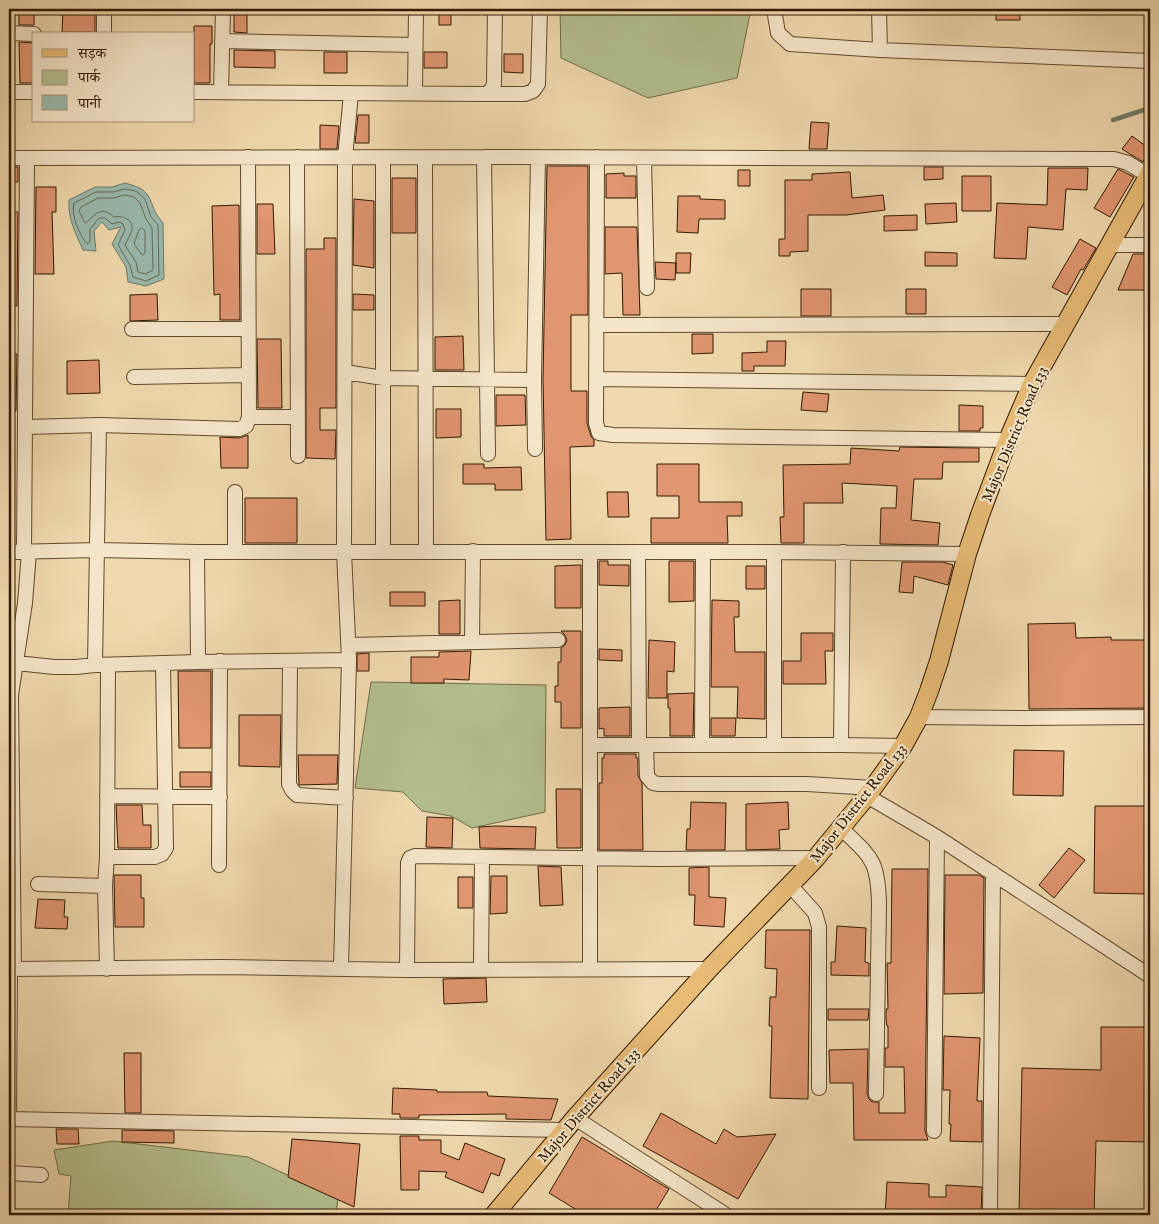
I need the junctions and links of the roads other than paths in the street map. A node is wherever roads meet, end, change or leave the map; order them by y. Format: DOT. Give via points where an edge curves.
graph roads {
  1 [pos="104,9"];
  2 [pos="223,9"];
  3 [pos="416,9"];
  4 [pos="495,9"];
  5 [pos="540,9"];
  6 [pos="774,9"];
  7 [pos="879,9"];
  8 [pos="104,32"];
  9 [pos="9,33"];
  10 [pos="32,34"];
  11 [pos="222,41"];
  12 [pos="415,45"];
  13 [pos="880,50"];
  14 [pos="1150,61"];
  15 [pos="9,92"];
  16 [pos="32,92"];
  17 [pos="195,92"];
  18 [pos="221,92"];
  19 [pos="351,93"];
  20 [pos="415,93"];
  21 [pos="485,94"];
  22 [pos="248,157"];
  23 [pos="298,157"];
  24 [pos="484,157"];
  25 [pos="538,157"];
  26 [pos="597,157"];
  27 [pos="9,158"];
  28 [pos="27,158"];
  29 [pos="346,158"];
  30 [pos="383,158"];
  31 [pos="425,158"];
  32 [pos="644,158"];
  33 [pos="1150,174"];
  34 [pos="1110,245"];
  35 [pos="1150,245"];
  36 [pos="647,288"];
  37 [pos="1066,324"];
  38 [pos="596,325"];
  39 [pos="248,329"];
  40 [pos="132,330"];
  41 [pos="345,372"];
  42 [pos="248,375"];
  43 [pos="134,377"];
  44 [pos="383,378"];
  45 [pos="426,379"];
  46 [pos="487,379"];
  47 [pos="596,379"];
  48 [pos="534,380"];
  49 [pos="1032,384"];
  50 [pos="249,417"];
  51 [pos="298,417"];
  52 [pos="99,425"];
  53 [pos="26,427"];
  54 [pos="1008,440"];
  55 [pos="535,449"];
  56 [pos="488,454"];
  57 [pos="298,456"];
  58 [pos="235,492"];
  59 [pos="98,550"];
  60 [pos="383,551"];
  61 [pos="426,551"];
  62 [pos="473,551"];
  63 [pos="9,552"];
  64 [pos="27,552"];
  65 [pos="197,552"];
  66 [pos="235,552"];
  67 [pos="344,552"];
  68 [pos="590,552"];
  69 [pos="638,552"];
  70 [pos="703,552"];
  71 [pos="774,552"];
  72 [pos="843,552"];
  73 [pos="967,554"];
  74 [pos="558,640"];
  75 [pos="472,642"];
  76 [pos="348,645"];
  77 [pos="349,660"];
  78 [pos="290,661"];
  79 [pos="198,662"];
  80 [pos="220,662"];
  81 [pos="16,663"];
  82 [pos="162,663"];
  83 [pos="101,664"];
  84 [pos="919,717"];
  85 [pos="1150,717"];
  86 [pos="702,745"];
  87 [pos="774,745"];
  88 [pos="841,745"];
  89 [pos="590,746"];
  90 [pos="642,746"];
  91 [pos="903,746"];
  92 [pos="870,792"];
  93 [pos="107,796"];
  94 [pos="164,797"];
  95 [pos="220,797"];
  96 [pos="346,798"];
  97 [pos="841,828"];
  98 [pos="937,837"];
  99 [pos="107,857"];
  100 [pos="482,858"];
  101 [pos="590,858"];
  102 [pos="816,858"];
  103 [pos="219,865"];
  104 [pos="993,873"];
  105 [pos="38,884"];
  106 [pos="790,885"];
  107 [pos="105,886"];
  108 [pos="341,968"];
  109 [pos="11,969"];
  110 [pos="107,969"];
  111 [pos="590,969"];
  112 [pos="709,969"];
  113 [pos="406,970"];
  114 [pos="481,970"];
  115 [pos="1150,976"];
  116 [pos="820,1088"];
  117 [pos="876,1094"];
  118 [pos="9,1119"];
  119 [pos="570,1124"];
  120 [pos="934,1131"];
  121 [pos="9,1173"];
  122 [pos="41,1175"];
  123 [pos="494,1215"];
  124 [pos="726,1215"];
  125 [pos="990,1215"];
  1 -- 8 [label="street"];
  2 -- 11 [label="street"];
  3 -- 12 [label="street"];
  4 -- 21 [label="street" via="494,84 492,91"];
  5 -- 21 [label="street" via="538,84 533,92"];
  6 -- 13 [label="street" via="778,33 790,44"];
  7 -- 13 [label="street"];
  9 -- 10 [label="street"];
  11 -- 12 [label="street"];
  11 -- 18 [label="street"];
  12 -- 20 [label="street"];
  13 -- 14 [label="street"];
  15 -- 16 [label="street"];
  17 -- 18 [label="street"];
  18 -- 19 [label="street"];
  19 -- 20 [label="street"];
  19 -- 29 [label="street"];
  20 -- 21 [label="street"];
  22 -- 23 [label="street"];
  22 -- 28 [label="street"];
  22 -- 39 [label="street"];
  23 -- 29 [label="street"];
  23 -- 51 [label="street"];
  24 -- 25 [label="street"];
  24 -- 31 [label="street"];
  24 -- 46 [label="street"];
  25 -- 26 [label="street"];
  25 -- 48 [label="street"];
  26 -- 32 [label="street"];
  26 -- 38 [label="street"];
  27 -- 28 [label="street"];
  28 -- 53 [label="street"];
  29 -- 30 [label="street"];
  29 -- 41 [label="street"];
  30 -- 31 [label="street"];
  30 -- 44 [label="street"];
  31 -- 45 [label="street"];
  32 -- 33 [label="street" via="1114,158"];
  32 -- 36 [label="street"];
  33 -- 34 [label="main road, Major District Road 133"];
  34 -- 35 [label="street"];
  34 -- 37 [label="main road, Major District Road 133"];
  37 -- 38 [label="street"];
  37 -- 49 [label="main road, Major District Road 133"];
  38 -- 47 [label="street"];
  39 -- 40 [label="street"];
  39 -- 42 [label="street"];
  41 -- 44 [label="street"];
  41 -- 67 [label="street"];
  42 -- 43 [label="street"];
  42 -- 50 [label="street"];
  44 -- 45 [label="street"];
  44 -- 60 [label="street"];
  45 -- 46 [label="street"];
  45 -- 61 [label="street"];
  46 -- 48 [label="street"];
  46 -- 56 [label="street"];
  47 -- 49 [label="street"];
  47 -- 54 [label="street" via="596,424 603,435"];
  48 -- 55 [label="street"];
  49 -- 54 [label="main road, Major District Road 133"];
  50 -- 51 [label="street"];
  50 -- 52 [label="street" via="246,426 239,430"];
  51 -- 57 [label="street"];
  52 -- 53 [label="street"];
  52 -- 59 [label="street"];
  53 -- 64 [label="street"];
  54 -- 73 [label="main road, Major District Road 133"];
  58 -- 66 [label="street"];
  59 -- 64 [label="street"];
  59 -- 65 [label="street"];
  59 -- 83 [label="street"];
  60 -- 61 [label="street"];
  60 -- 67 [label="street"];
  61 -- 62 [label="street"];
  62 -- 68 [label="street"];
  62 -- 75 [label="street"];
  63 -- 64 [label="street"];
  64 -- 81 [label="street" via="25,603"];
  65 -- 66 [label="street"];
  65 -- 79 [label="street"];
  66 -- 67 [label="street"];
  67 -- 76 [label="street"];
  68 -- 69 [label="street"];
  68 -- 89 [label="street"];
  69 -- 70 [label="street"];
  69 -- 90 [label="street"];
  70 -- 71 [label="street"];
  70 -- 86 [label="street"];
  71 -- 72 [label="street"];
  71 -- 87 [label="street"];
  72 -- 73 [label="street"];
  72 -- 88 [label="street"];
  73 -- 84 [label="main road, Major District Road 133" via="939,661"];
  74 -- 75 [label="street"];
  75 -- 76 [label="street"];
  76 -- 77 [label="street"];
  77 -- 78 [label="street"];
  77 -- 96 [label="street"];
  78 -- 80 [label="street"];
  78 -- 96 [label="street" via="289,784 297,795"];
  79 -- 80 [label="street"];
  79 -- 82 [label="street"];
  80 -- 95 [label="street"];
  81 -- 83 [label="street" via="54,667"];
  81 -- 109 [label="street" via="11,695"];
  82 -- 83 [label="street"];
  82 -- 94 [label="street"];
  83 -- 93 [label="street"];
  84 -- 85 [label="street"];
  84 -- 91 [label="main road, Major District Road 133"];
  86 -- 87 [label="street"];
  86 -- 90 [label="street"];
  87 -- 88 [label="street"];
  88 -- 91 [label="street"];
  89 -- 90 [label="street"];
  89 -- 101 [label="street"];
  90 -- 92 [label="street" via="647,776 653,783 807,784"];
  91 -- 92 [label="main road, Major District Road 133"];
  92 -- 97 [label="main road, Major District Road 133"];
  92 -- 98 [label="street"];
  93 -- 94 [label="street"];
  93 -- 99 [label="street"];
  94 -- 95 [label="street"];
  94 -- 99 [label="street" via="166,848 162,854 156,857"];
  95 -- 103 [label="street"];
  96 -- 108 [label="street"];
  97 -- 102 [label="main road, Major District Road 133"];
  97 -- 117 [label="street" via="869,854 877,875"];
  98 -- 104 [label="street"];
  98 -- 120 [label="street"];
  99 -- 107 [label="street"];
  100 -- 101 [label="street"];
  100 -- 113 [label="street" via="410,858"];
  100 -- 114 [label="street"];
  101 -- 102 [label="street"];
  101 -- 111 [label="street"];
  102 -- 106 [label="main road, Major District Road 133"];
  104 -- 115 [label="street"];
  104 -- 125 [label="street"];
  105 -- 107 [label="street"];
  106 -- 112 [label="main road, Major District Road 133"];
  106 -- 116 [label="street" via="815,913 819,927"];
  107 -- 110 [label="street"];
  108 -- 110 [label="street"];
  108 -- 113 [label="street"];
  109 -- 110 [label="street"];
  109 -- 118 [label="street"];
  111 -- 112 [label="street"];
  111 -- 114 [label="street"];
  112 -- 119 [label="main road, Major District Road 133"];
  113 -- 114 [label="street"];
  118 -- 119 [label="street"];
  119 -- 123 [label="main road, Major District Road 133"];
  119 -- 124 [label="street"];
  121 -- 122 [label="street"];
}
